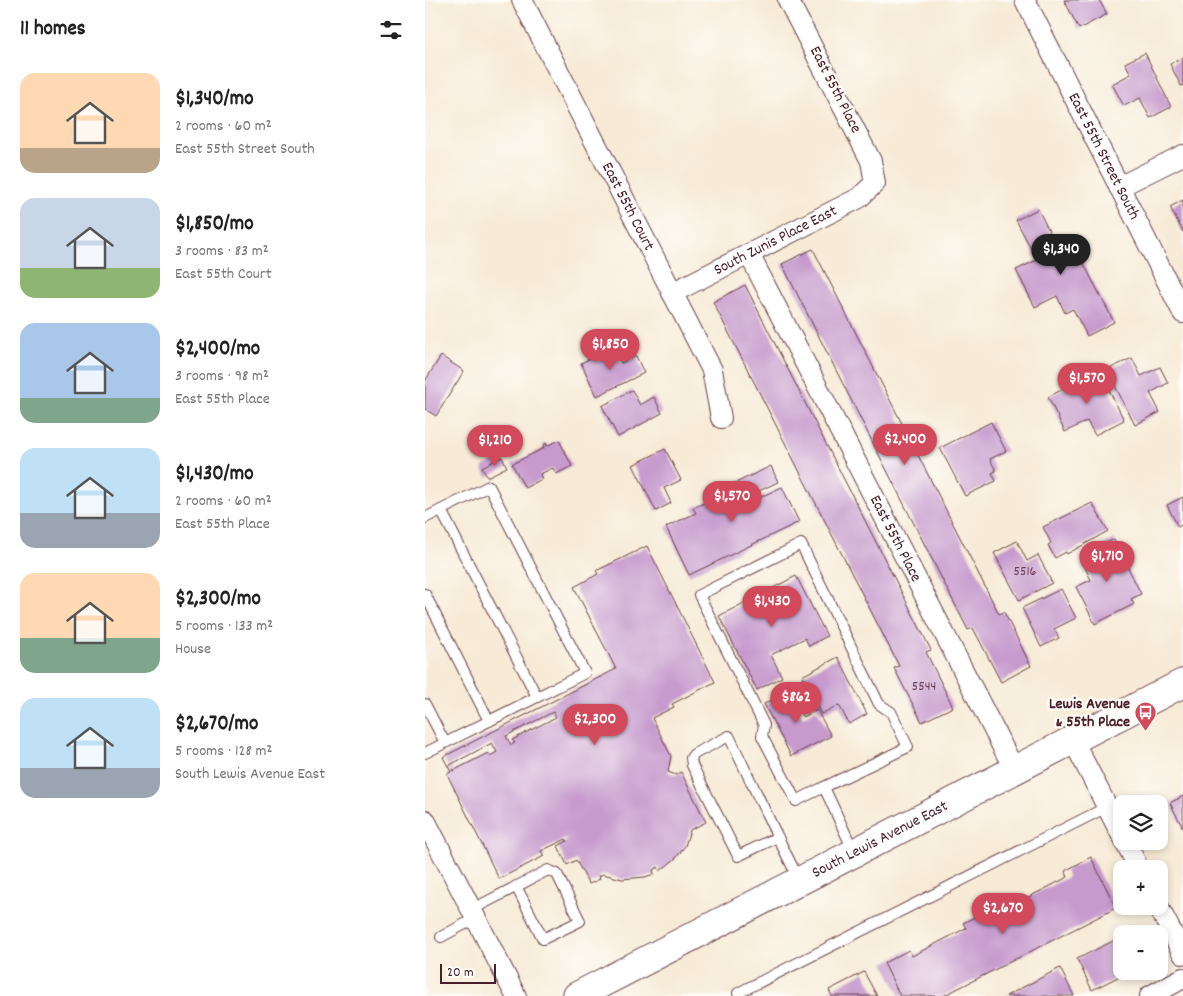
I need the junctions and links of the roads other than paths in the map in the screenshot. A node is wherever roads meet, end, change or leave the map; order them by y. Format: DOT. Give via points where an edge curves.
graph roads {
  1 [pos="522,0"];
  2 [pos="788,0"];
  3 [pos="1025,0"];
  4 [pos="1183,154"];
  5 [pos="875,183"];
  6 [pos="1119,188"];
  7 [pos="749,254"];
  8 [pos="672,293"];
  9 [pos="1183,314"];
  10 [pos="721,418"];
  11 [pos="441,510"];
  12 [pos="425,518"];
  13 [pos="425,594"];
  14 [pos="1183,683"];
  15 [pos="537,697"];
  16 [pos="425,704"];
  17 [pos="489,721"];
  18 [pos="1073,740"];
  19 [pos="445,743"];
  20 [pos="425,754"];
  21 [pos="1015,769"];
  22 [pos="824,787"];
  23 [pos="1107,807"];
  24 [pos="1113,819"];
  25 [pos="425,820"];
  26 [pos="778,837"];
  27 [pos="855,852"];
  28 [pos="799,881"];
  29 [pos="516,886"];
  30 [pos="473,914"];
  31 [pos="1164,915"];
  32 [pos="441,936"];
  33 [pos="1183,954"];
  34 [pos="1183,978"];
  35 [pos="738,993"];
  36 [pos="515,996"];
  37 [pos="577,996"];
  38 [pos="1150,996"];
  1 -- 8 [label="street, East 55th Court"];
  2 -- 5 [label="street, East 55th Place" via="871,161"];
  3 -- 6 [label="street, East 55th Street South"];
  4 -- 6 [label="street"];
  5 -- 7 [label="street, South Zunis Place East" via="859,198"];
  6 -- 9 [label="street, East 55th Street South"];
  7 -- 8 [label="street, South Zunis Place East"];
  7 -- 21 [label="street, East 55th Place"];
  8 -- 10 [label="street, East 55th Court" via="712,370"];
  11 -- 12 [label="lane"];
  11 -- 15 [label="lane"];
  11 -- 15 [label="lane" via="489,486 585,673"];
  13 -- 17 [label="lane"];
  14 -- 18 [label="main road, South Lewis Avenue East"];
  15 -- 17 [label="lane"];
  16 -- 19 [label="lane"];
  17 -- 19 [label="lane"];
  18 -- 21 [label="main road, South Lewis Avenue East"];
  18 -- 23 [label="street"];
  19 -- 20 [label="lane"];
  21 -- 27 [label="main road, South Lewis Avenue East"];
  22 -- 22 [label="lane" via="908,747 891,712 879,704 801,544 699,595 764,725 762,736 796,801"];
  22 -- 27 [label="lane"];
  23 -- 24 [label="street"];
  23 -- 35 [label="lane"];
  25 -- 30 [label="street"];
  26 -- 26 [label="lane" via="729,736 693,754 691,765 738,856"];
  26 -- 28 [label="lane"];
  27 -- 28 [label="main road, South Lewis Avenue East"];
  28 -- 37 [label="main road, South Lewis Avenue East"];
  29 -- 29 [label="lane" via="543,939 580,920 557,874 548,870"];
  29 -- 30 [label="lane"];
  30 -- 32 [label="lane"];
  30 -- 36 [label="street"];
  31 -- 33 [label="street"];
  34 -- 38 [label="street"];
}
